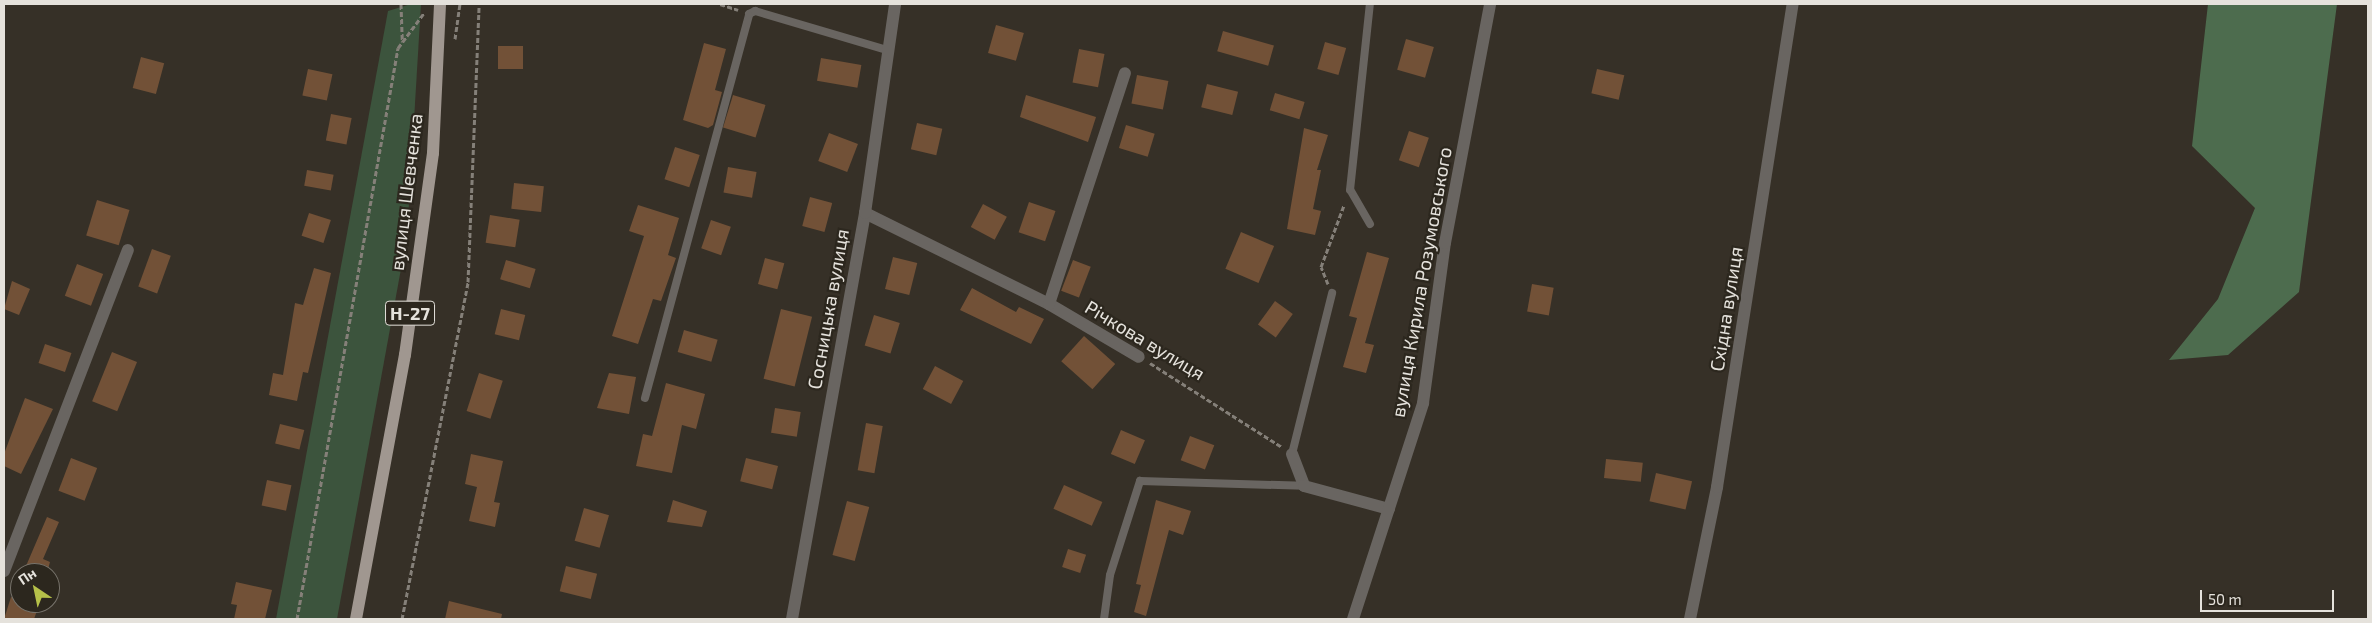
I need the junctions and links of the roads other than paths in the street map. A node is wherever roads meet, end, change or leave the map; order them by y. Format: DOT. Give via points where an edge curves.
graph roads {
  1 [pos="435,4"];
  2 [pos="895,4"];
  3 [pos="1370,4"];
  4 [pos="1490,4"];
  5 [pos="1793,4"];
  6 [pos="887,50"];
  7 [pos="1125,73"];
  8 [pos="865,212"];
  9 [pos="1370,224"];
  10 [pos="128,250"];
  11 [pos="1332,294"];
  12 [pos="1049,304"];
  13 [pos="1139,357"];
  14 [pos="645,398"];
  15 [pos="1292,454"];
  16 [pos="1304,486"];
  17 [pos="1389,509"];
  18 [pos="4,571"];
  19 [pos="356,619"];
  20 [pos="792,619"];
  21 [pos="1104,619"];
  22 [pos="1353,619"];
  23 [pos="1690,619"];
  1 -- 19 [label="main road, вулиця Шевченка / Н-27" via="433,153 404,355"];
  2 -- 6 [label="street, Сосницька вулиця"];
  3 -- 9 [label="lane" via="1350,190"];
  4 -- 17 [label="street, вулиця Кирила Розумовського" via="1445,243 1423,403"];
  5 -- 23 [label="street, Східна вулиця" via="1717,487"];
  6 -- 8 [label="street, Сосницька вулиця"];
  6 -- 14 [label="lane" via="755,11 749,14"];
  7 -- 12 [label="street"];
  8 -- 12 [label="street, Річкова вулиця"];
  8 -- 20 [label="street, Сосницька вулиця"];
  10 -- 18 [label="street"];
  11 -- 15 [label="lane"];
  12 -- 13 [label="street, Річкова вулиця"];
  15 -- 16 [label="street"];
  16 -- 17 [label="street"];
  16 -- 21 [label="lane" via="1140,481 1110,575"];
  17 -- 22 [label="street, вулиця Кирила Розумовського"];
}
